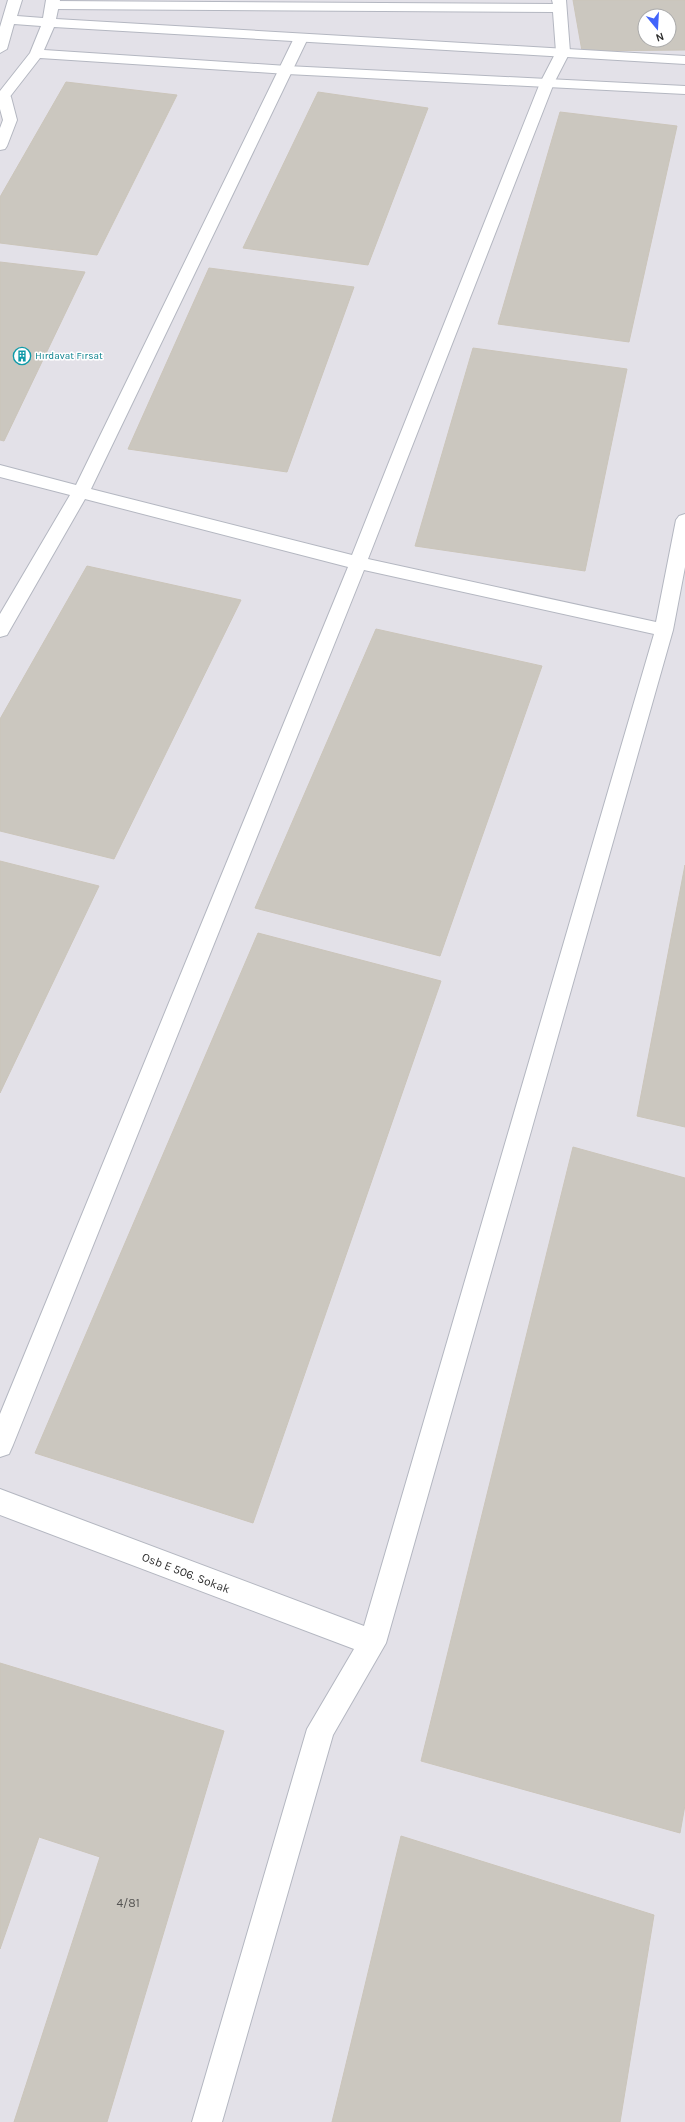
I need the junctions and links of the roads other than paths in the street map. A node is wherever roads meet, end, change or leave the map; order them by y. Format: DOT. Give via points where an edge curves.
graph roads {
  1 [pos="15,0"];
  2 [pos="53,3"];
  3 [pos="560,4"];
  4 [pos="10,20"];
  5 [pos="49,22"];
  6 [pos="301,38"];
  7 [pos="0,49"];
  8 [pos="563,52"];
  9 [pos="36,54"];
  10 [pos="685,60"];
  11 [pos="287,70"];
  12 [pos="547,83"];
  13 [pos="685,90"];
  14 [pos="1,98"];
  15 [pos="0,146"];
  16 [pos="0,472"];
  17 [pos="81,491"];
  18 [pos="685,520"];
  19 [pos="358,563"];
  20 [pos="0,630"];
  21 [pos="664,630"];
  22 [pos="0,1445"];
  23 [pos="0,1502"];
  24 [pos="373,1643"];
  25 [pos="207,2122"];
  1 -- 4 [label="street"];
  2 -- 3 [label="street"];
  2 -- 5 [label="street"];
  3 -- 8 [label="street"];
  4 -- 5 [label="street"];
  4 -- 7 [label="street"];
  5 -- 6 [label="street"];
  5 -- 9 [label="street"];
  6 -- 8 [label="street"];
  6 -- 11 [label="street"];
  8 -- 10 [label="street"];
  8 -- 12 [label="street"];
  9 -- 11 [label="street"];
  9 -- 14 [label="street"];
  11 -- 12 [label="street"];
  11 -- 17 [label="street"];
  12 -- 13 [label="street"];
  12 -- 19 [label="street"];
  14 -- 15 [label="street" via="10,120"];
  16 -- 17 [label="street"];
  17 -- 19 [label="street"];
  17 -- 20 [label="street"];
  18 -- 21 [label="street"];
  19 -- 21 [label="street"];
  19 -- 22 [label="street"];
  21 -- 24 [label="street"];
  23 -- 24 [label="street, Osb E 506. Sokak"];
  24 -- 25 [label="street" via="321,1729"];
}
